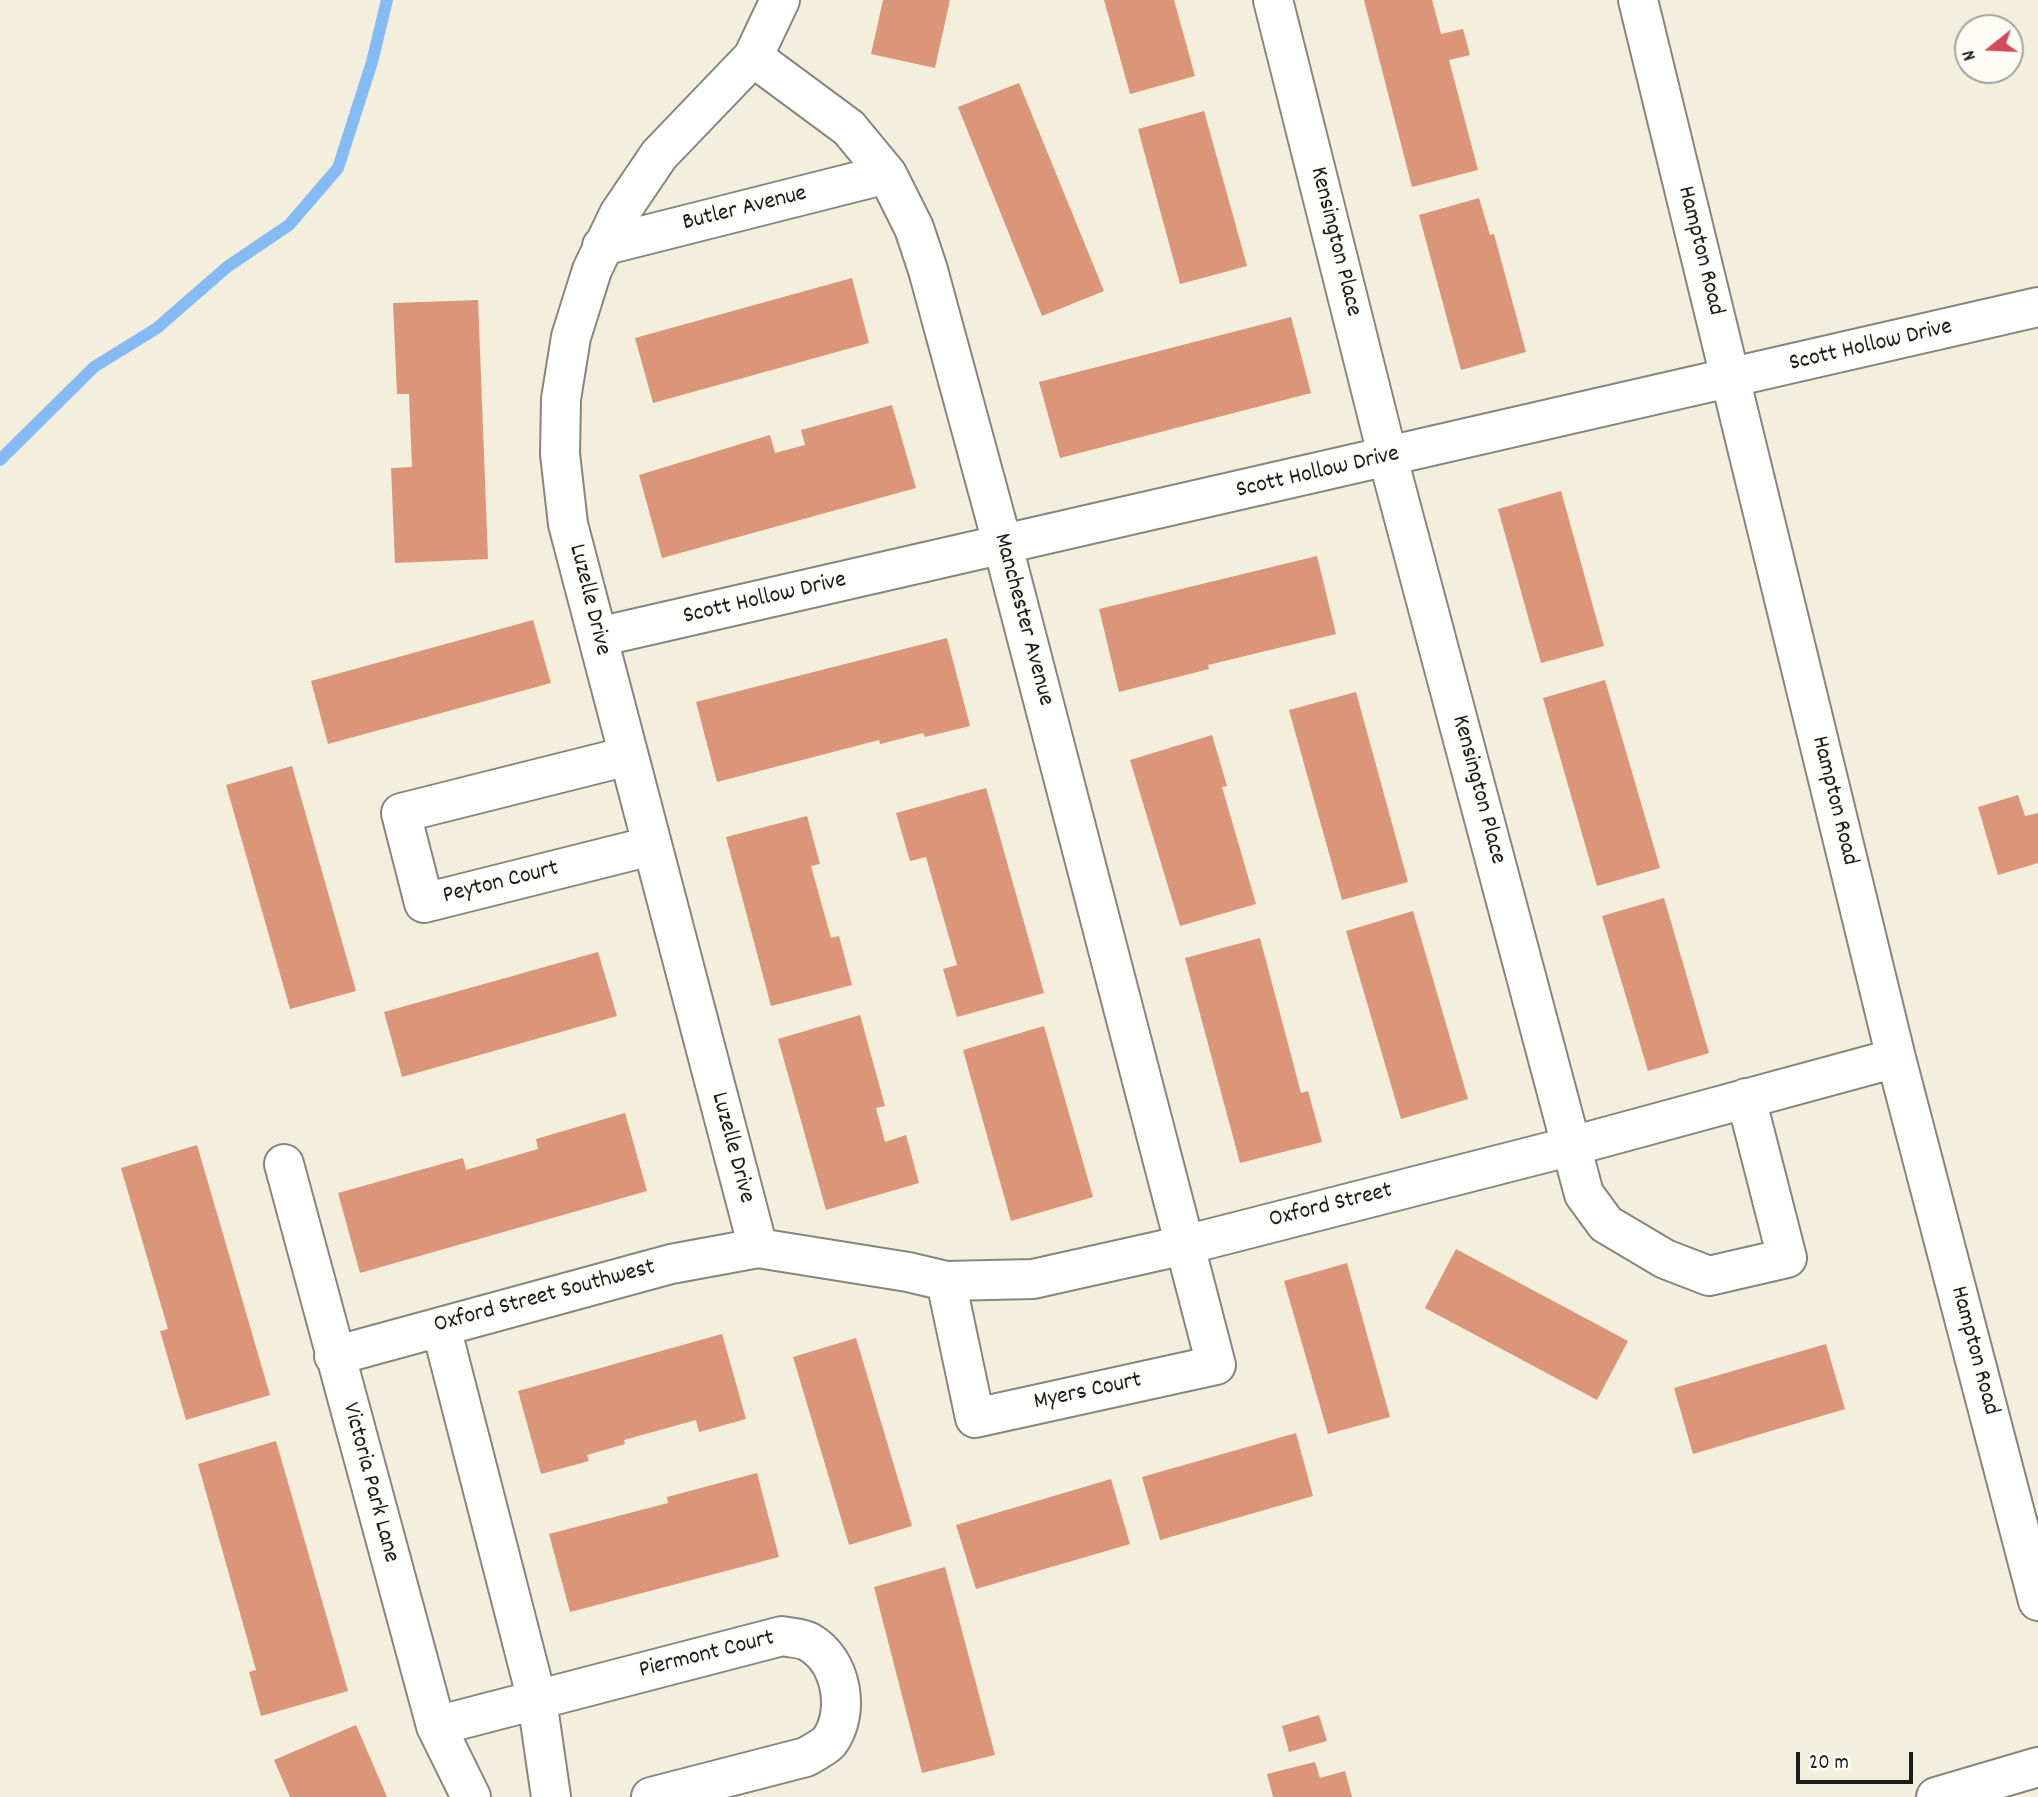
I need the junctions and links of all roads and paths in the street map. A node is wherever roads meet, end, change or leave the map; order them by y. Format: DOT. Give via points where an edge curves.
graph roads {
  1 [pos="780,0"];
  2 [pos="1273,0"];
  3 [pos="1638,0"];
  4 [pos="753,57"];
  5 [pos="887,174"];
  6 [pos="603,246"];
  7 [pos="2038,307"];
  8 [pos="1730,380"];
  9 [pos="1388,458"];
  10 [pos="1003,546"];
  11 [pos="598,637"];
  12 [pos="628,756"];
  13 [pos="651,846"];
  14 [pos="1896,1058"];
  15 [pos="1746,1098"];
  16 [pos="1572,1146"];
  17 [pos="284,1164"];
  18 [pos="1185,1245"];
  19 [pos="758,1248"];
  20 [pos="946,1281"];
  21 [pos="441,1327"];
  22 [pos="334,1356"];
  23 [pos="2038,1601"];
  24 [pos="537,1700"];
  25 [pos="436,1726"];
  26 [pos="2038,1767"];
  27 [pos="471,1797"];
  28 [pos="551,1797"];
  29 [pos="651,1797"];
  30 [pos="1936,1797"];
  1 -- 4 [label="street, Luzelle Drive"];
  2 -- 9 [label="street, Kensington Place"];
  3 -- 8 [label="street, Hampton Road"];
  4 -- 5 [label="street, Manchester Avenue" via="849,128"];
  4 -- 6 [label="street, Luzelle Drive" via="659,155"];
  5 -- 6 [label="street, Butler Avenue"];
  5 -- 10 [label="street, Manchester Avenue" via="914,228 928,270"];
  6 -- 11 [label="street, Luzelle Drive" via="571,337 560,454 568,524"];
  7 -- 8 [label="street, Scott Hollow Drive"];
  8 -- 9 [label="street, Scott Hollow Drive"];
  8 -- 14 [label="street, Hampton Road"];
  9 -- 10 [label="street, Scott Hollow Drive"];
  9 -- 16 [label="street, Kensington Place"];
  10 -- 11 [label="street, Scott Hollow Drive"];
  10 -- 18 [label="street, Manchester Avenue"];
  11 -- 12 [label="street, Luzelle Drive"];
  12 -- 13 [label="street, Luzelle Drive"];
  12 -- 13 [label="street, Peyton Court" via="401,813 404,826 424,903"];
  13 -- 19 [label="street, Luzelle Drive"];
  14 -- 15 [label="street, Oxford Street"];
  14 -- 23 [label="street, Hampton Road"];
  15 -- 16 [label="street, Oxford Street"];
  15 -- 16 [label="street, Kensington Place" via="1787,1258 1709,1276 1665,1259 1606,1224 1584,1194"];
  16 -- 18 [label="street, Oxford Street"];
  17 -- 22 [label="street, Victoria Park Lane"];
  18 -- 20 [label="street, Oxford Street" via="1033,1279"];
  18 -- 20 [label="street, Myers Court" via="1216,1365 975,1418"];
  19 -- 20 [label="street, Oxford Street"];
  19 -- 21 [label="street, Oxford Street Southwest" via="671,1264"];
  21 -- 22 [label="street, Oxford Street Southwest"];
  21 -- 24 [label="street"];
  22 -- 25 [label="street, Victoria Park Lane"];
  24 -- 25 [label="street, Piermont Court"];
  24 -- 28 [label="street"];
  24 -- 29 [label="street, Piermont Court" via="782,1636 807,1641 825,1655 835,1672 842,1705 839,1725 827,1744 806,1757"];
  25 -- 27 [label="street, Victoria Park Lane"];
  26 -- 30 [label="street"];
}
